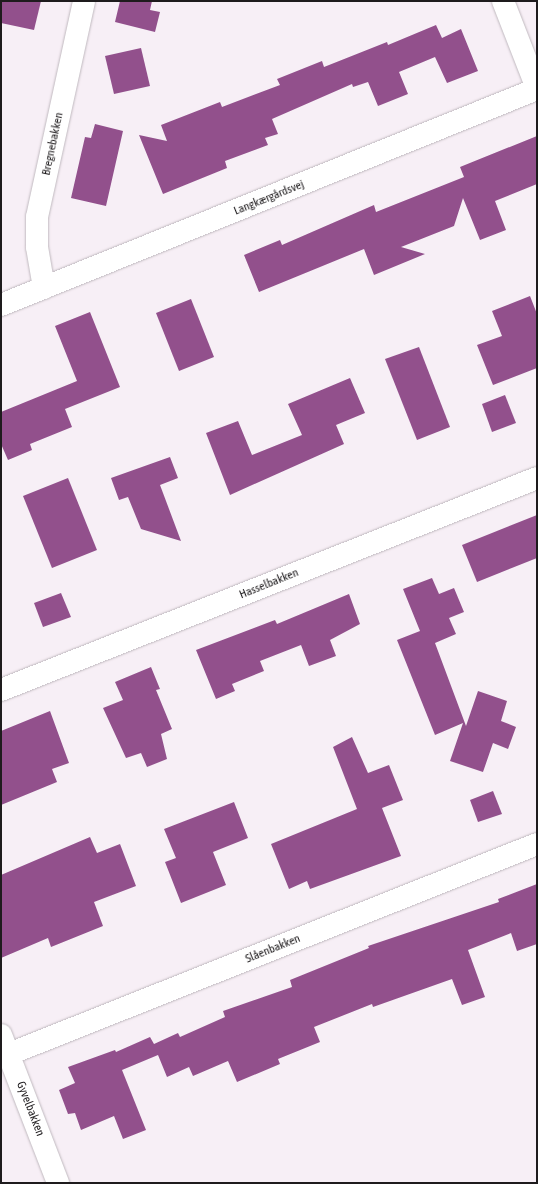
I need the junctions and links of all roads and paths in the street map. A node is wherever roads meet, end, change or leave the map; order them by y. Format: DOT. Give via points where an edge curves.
graph roads {
  1 [pos="84,1"];
  2 [pos="503,1"];
  3 [pos="537,88"];
  4 [pos="44,288"];
  5 [pos="1,306"];
  6 [pos="537,478"];
  7 [pos="1,690"];
  8 [pos="537,844"];
  9 [pos="5,1044"];
  10 [pos="58,1183"];
  1 -- 4 [label="street, Bregnebakken" via="37,217 37,247"];
  2 -- 3 [label="street"];
  3 -- 4 [label="street, Langkærgårdsvej"];
  4 -- 5 [label="street, Langkærgårdsvej"];
  6 -- 7 [label="street, Hasselbakken"];
  8 -- 9 [label="street, Slåenbakken"];
  9 -- 10 [label="street, Gyvelbakken"];
}
